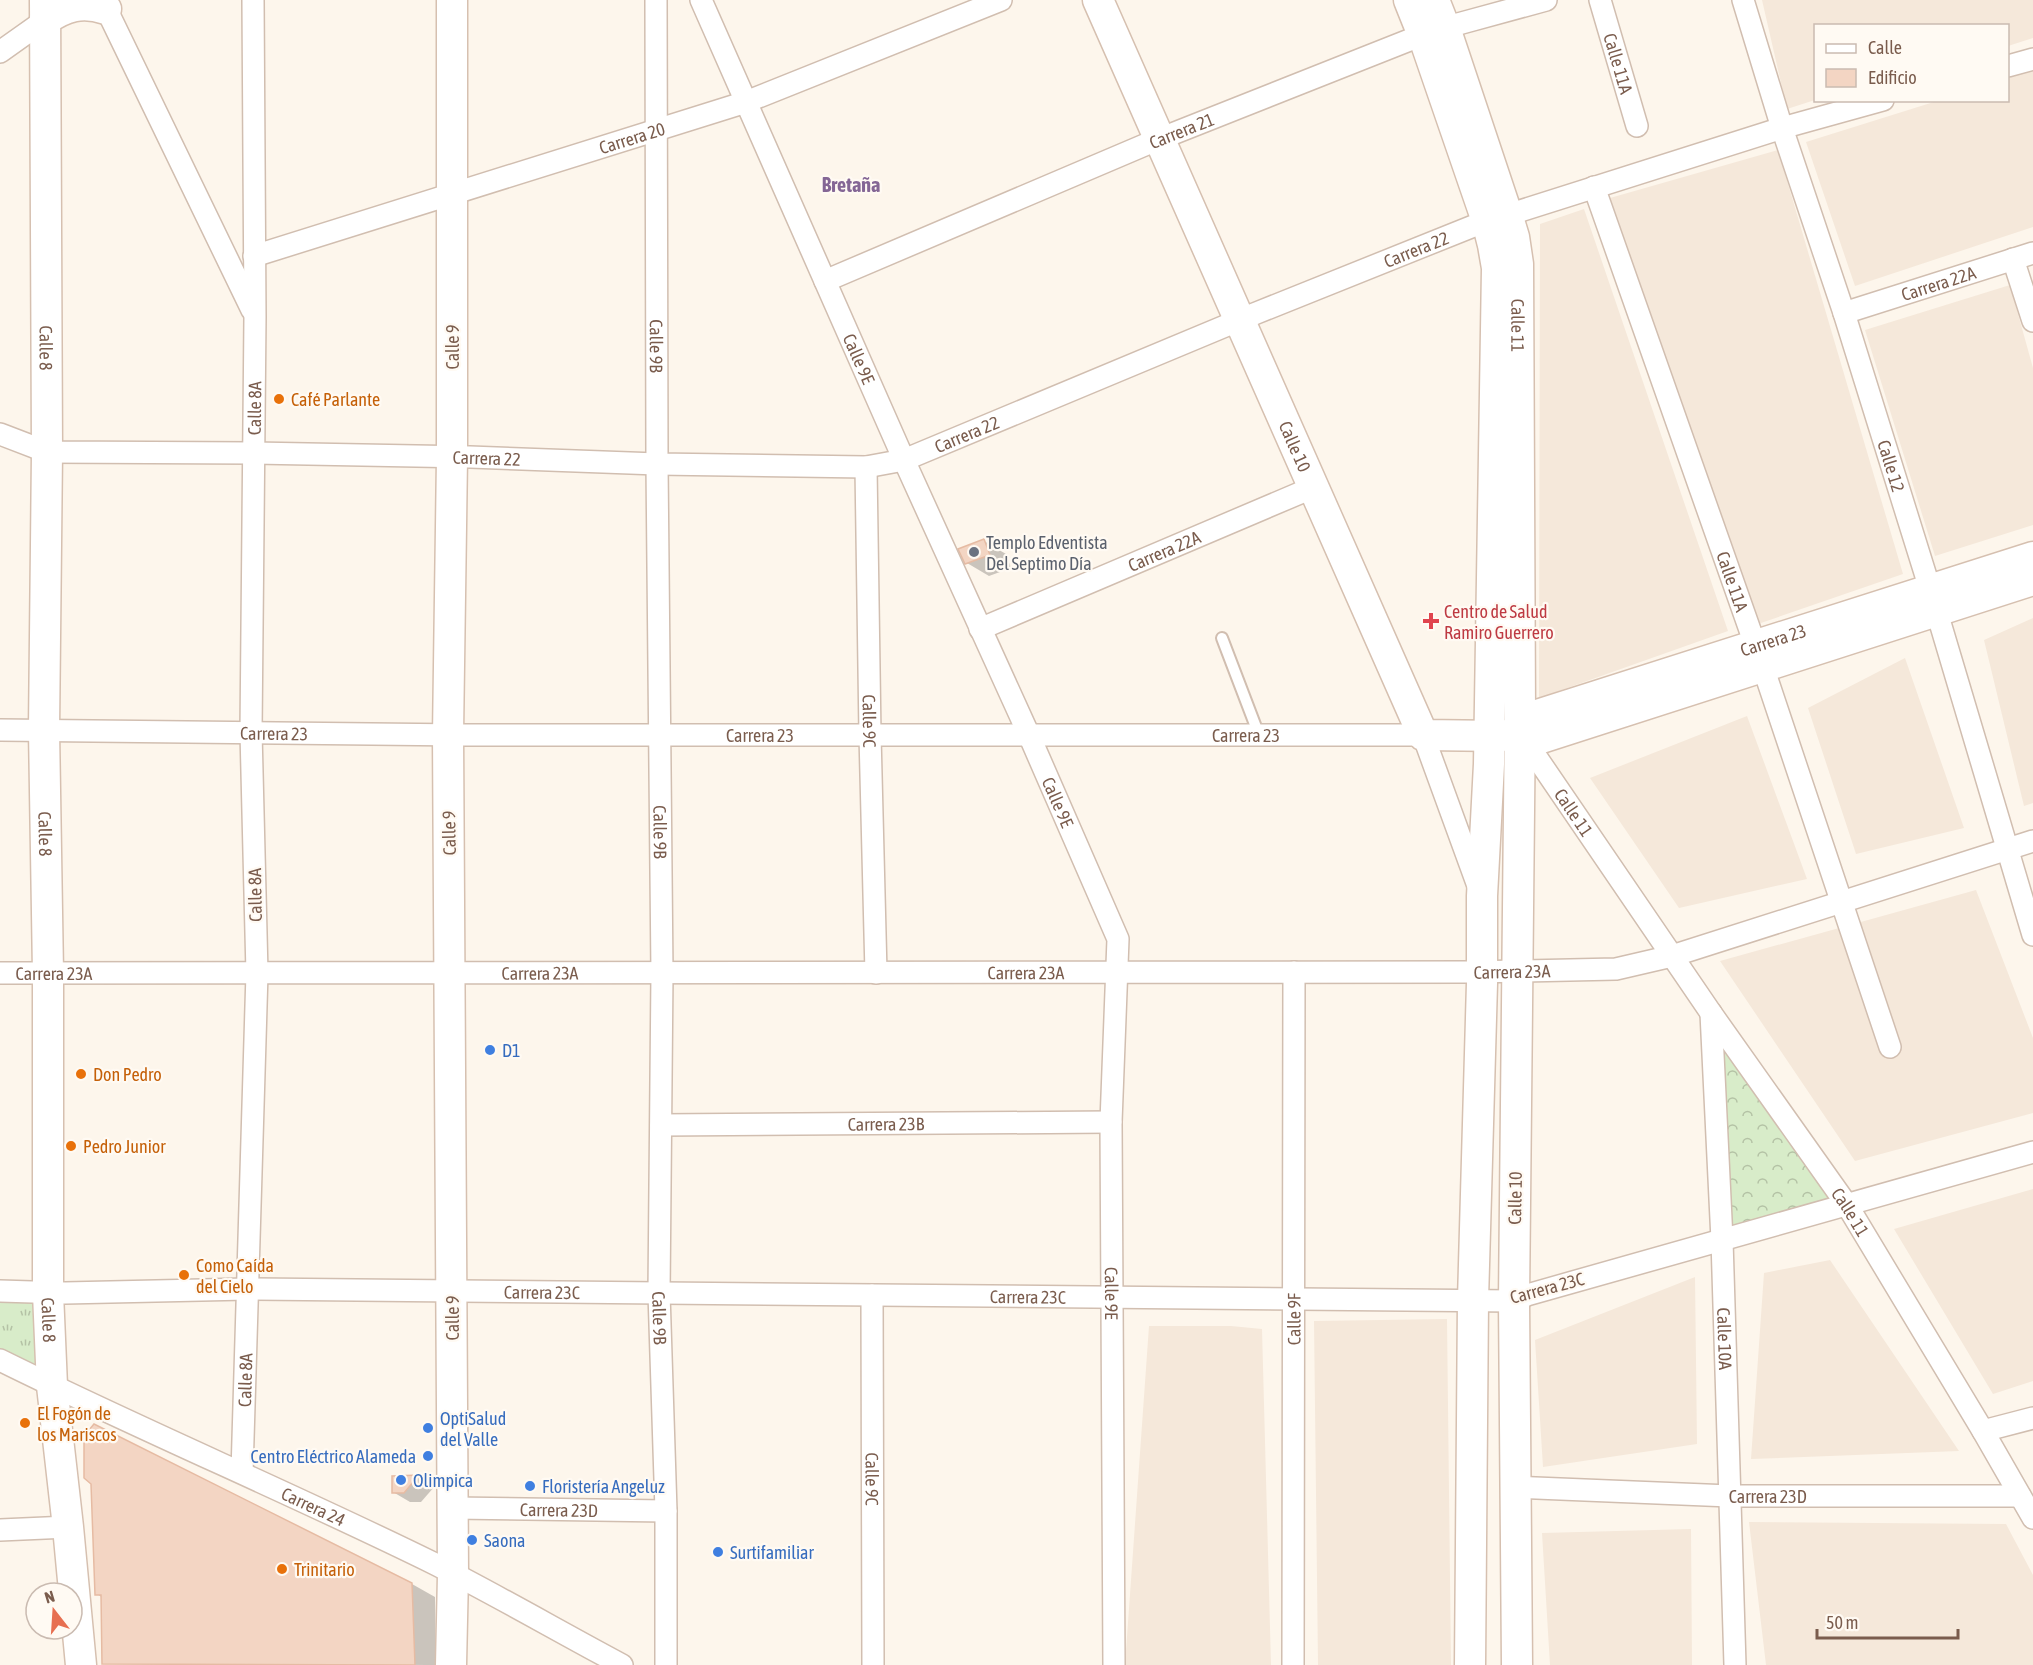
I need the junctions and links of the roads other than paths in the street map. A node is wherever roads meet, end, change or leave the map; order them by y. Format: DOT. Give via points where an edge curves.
graph roads {
  1 [pos="253,0"];
  2 [pos="452,0"];
  3 [pos="656,0"];
  4 [pos="701,0"];
  5 [pos="1001,0"];
  6 [pos="1098,0"];
  7 [pos="1410,0"];
  8 [pos="1434,0"];
  9 [pos="1546,0"];
  10 [pos="1600,0"];
  11 [pos="1743,0"];
  12 [pos="104,5"];
  13 [pos="45,10"];
  14 [pos="1434,31"];
  15 [pos="0,52"];
  16 [pos="2033,59"];
  17 [pos="2009,65"];
  18 [pos="746,102"];
  19 [pos="1876,102"];
  20 [pos="1637,126"];
  21 [pos="1782,128"];
  22 [pos="658,129"];
  23 [pos="1161,139"];
  24 [pos="1594,187"];
  25 [pos="451,193"];
  26 [pos="1497,218"];
  27 [pos="2033,253"];
  28 [pos="254,256"];
  29 [pos="2013,259"];
  30 [pos="825,281"];
  31 [pos="1844,313"];
  32 [pos="255,317"];
  33 [pos="1239,320"];
  34 [pos="2033,321"];
  35 [pos="0,434"];
  36 [pos="47,452"];
  37 [pos="254,453"];
  38 [pos="452,457"];
  39 [pos="904,460"];
  40 [pos="657,464"];
  41 [pos="866,467"];
  42 [pos="1314,487"];
  43 [pos="2033,557"];
  44 [pos="2033,580"];
  45 [pos="1933,600"];
  46 [pos="980,629"];
  47 [pos="1222,638"];
  48 [pos="1758,656"];
  49 [pos="0,730"];
  50 [pos="44,730"];
  51 [pos="251,732"];
  52 [pos="1519,732"];
  53 [pos="448,735"];
  54 [pos="661,735"];
  55 [pos="870,735"];
  56 [pos="1029,735"];
  57 [pos="1259,735"];
  58 [pos="1423,735"];
  59 [pos="1490,737"];
  60 [pos="2033,842"];
  61 [pos="2007,849"];
  62 [pos="1482,896"];
  63 [pos="1840,902"];
  64 [pos="2033,935"];
  65 [pos="1672,956"];
  66 [pos="1482,971"];
  67 [pos="1518,971"];
  68 [pos="1118,972"];
  69 [pos="1294,972"];
  70 [pos="257,973"];
  71 [pos="450,973"];
  72 [pos="662,973"];
  73 [pos="876,973"];
  74 [pos="0,974"];
  75 [pos="48,974"];
  76 [pos="1711,1013"];
  77 [pos="1890,1047"];
  78 [pos="1111,1122"];
  79 [pos="661,1125"];
  80 [pos="2033,1152"];
  81 [pos="1847,1205"];
  82 [pos="1722,1240"];
  83 [pos="247,1289"];
  84 [pos="0,1291"];
  85 [pos="452,1291"];
  86 [pos="48,1293"];
  87 [pos="659,1293"];
  88 [pos="872,1295"];
  89 [pos="1112,1297"];
  90 [pos="1293,1299"];
  91 [pos="1473,1300"];
  92 [pos="1514,1301"];
  93 [pos="0,1360"];
  94 [pos="52,1386"];
  95 [pos="2033,1418"];
  96 [pos="1983,1431"];
  97 [pos="242,1472"];
  98 [pos="1514,1487"];
  99 [pos="1730,1496"];
  100 [pos="2020,1496"];
  101 [pos="453,1508"];
  102 [pos="666,1511"];
  103 [pos="2033,1518"];
  104 [pos="68,1527"];
  105 [pos="0,1530"];
  106 [pos="453,1575"];
  107 [pos="81,1665"];
  108 [pos="451,1665"];
  109 [pos="622,1665"];
  110 [pos="666,1665"];
  111 [pos="873,1665"];
  112 [pos="1114,1665"];
  113 [pos="1293,1665"];
  114 [pos="1470,1665"];
  115 [pos="1517,1665"];
  116 [pos="1735,1665"];
  1 -- 28 [label="street, Calle 8A"];
  2 -- 25 [label="street, Calle 9"];
  3 -- 22 [label="street, Calle 9B"];
  4 -- 18 [label="street, Calle 9E"];
  5 -- 18 [label="street, Carrera 20"];
  6 -- 23 [label="street, Calle 10"];
  7 -- 14 [label="street, Calle 11"];
  8 -- 14 [label="street, Calle 11"];
  9 -- 14 [label="street, Carrera 21"];
  10 -- 20 [label="street, Calle 11A"];
  11 -- 21 [label="street, Calle 12"];
  12 -- 13 [label="street"];
  12 -- 32 [label="street, Calle 8A"];
  13 -- 15 [label="street"];
  13 -- 36 [label="street, Calle 8"];
  14 -- 23 [label="street, Carrera 21"];
  14 -- 26 [label="street, Calle 11"];
  16 -- 17 [label="street"];
  18 -- 22 [label="street, Carrera 20"];
  18 -- 30 [label="street, Calle 9E"];
  19 -- 21 [label="street, Carrera 22"];
  21 -- 24 [label="street, Carrera 22"];
  21 -- 31 [label="street, Calle 12"];
  22 -- 25 [label="street, Carrera 20"];
  22 -- 40 [label="street, Calle 9B"];
  23 -- 30 [label="street, Carrera 21"];
  23 -- 33 [label="street, Calle 10"];
  24 -- 26 [label="street, Carrera 22"];
  24 -- 48 [label="street, Calle 11A"];
  25 -- 28 [label="street, Carrera 20"];
  25 -- 38 [label="street, Calle 9"];
  26 -- 33 [label="street, Carrera 22"];
  26 -- 52 [label="street, Calle 11" via="1514,237 1518,264"];
  26 -- 59 [label="street, Calle 11"];
  27 -- 29 [label="street, Carrera 22A"];
  28 -- 32 [label="street, Calle 8A"];
  29 -- 31 [label="street, Carrera 22A"];
  29 -- 34 [label="street"];
  30 -- 39 [label="street, Calle 9E"];
  31 -- 45 [label="street, Calle 12"];
  32 -- 37 [label="street, Calle 8A"];
  33 -- 39 [label="street, Carrera 22"];
  33 -- 42 [label="street, Calle 10"];
  35 -- 36 [label="street, Carrera 22"];
  36 -- 37 [label="street, Carrera 22"];
  36 -- 50 [label="street, Calle 8"];
  37 -- 38 [label="street, Carrera 22"];
  37 -- 51 [label="street, Calle 8A"];
  38 -- 40 [label="street, Carrera 22"];
  38 -- 53 [label="street, Calle 9"];
  39 -- 41 [label="street, Carrera 22"];
  39 -- 46 [label="street, Calle 9E"];
  40 -- 41 [label="street, Carrera 22"];
  40 -- 54 [label="street, Calle 9B"];
  41 -- 55 [label="street, Calle 9C"];
  42 -- 46 [label="street, Carrera 22A"];
  42 -- 58 [label="street, Calle 10"];
  43 -- 45 [label="street, Carrera 23"];
  44 -- 45 [label="street, Carrera 23"];
  45 -- 48 [label="street, Carrera 23"];
  45 -- 61 [label="street, Calle 12"];
  46 -- 56 [label="street, Calle 9E"];
  47 -- 57 [label="lane"];
  48 -- 52 [label="street, Carrera 23" via="1535,740"];
  48 -- 63 [label="street, Calle 11A"];
  49 -- 50 [label="street, Carrera 23"];
  50 -- 51 [label="street, Carrera 23"];
  50 -- 75 [label="street, Calle 8"];
  51 -- 53 [label="street, Carrera 23"];
  51 -- 70 [label="street, Calle 8A"];
  52 -- 59 [label="street, Carrera 23"];
  52 -- 65 [label="street, Calle 11"];
  52 -- 67 [label="street, Calle 10"];
  53 -- 54 [label="street, Carrera 23"];
  53 -- 71 [label="street, Calle 9"];
  54 -- 55 [label="street, Carrera 23"];
  54 -- 72 [label="street, Calle 9B"];
  55 -- 56 [label="street, Carrera 23"];
  55 -- 73 [label="street, Calle 9C"];
  56 -- 57 [label="street, Carrera 23"];
  56 -- 68 [label="street, Calle 9E" via="1118,939"];
  57 -- 58 [label="street, Carrera 23"];
  58 -- 59 [label="street, Carrera 23"];
  58 -- 62 [label="street, Calle 10"];
  59 -- 62 [label="street, Calle 10"];
  60 -- 61 [label="street, Carrera 23A"];
  61 -- 63 [label="street, Carrera 23A"];
  61 -- 64 [label="street, Calle 12"];
  62 -- 66 [label="street, Calle 10"];
  63 -- 65 [label="street, Carrera 23A"];
  63 -- 77 [label="street, Calle 11A"];
  65 -- 67 [label="street, Carrera 23A" via="1616,969"];
  65 -- 76 [label="street, Calle 11"];
  66 -- 67 [label="street, Carrera 23A"];
  66 -- 69 [label="street, Carrera 23A"];
  66 -- 91 [label="street, Calle 10"];
  67 -- 92 [label="street, Calle 10"];
  68 -- 69 [label="street, Carrera 23A"];
  68 -- 73 [label="street, Carrera 23A"];
  68 -- 78 [label="street, Calle 9E"];
  69 -- 90 [label="street, Calle 9F"];
  70 -- 71 [label="street, Carrera 23A"];
  70 -- 75 [label="street, Carrera 23A"];
  70 -- 83 [label="street, Calle 8A"];
  71 -- 72 [label="street, Carrera 23A"];
  71 -- 85 [label="street, Calle 9"];
  72 -- 73 [label="street, Carrera 23A"];
  72 -- 79 [label="street, Calle 9B"];
  74 -- 75 [label="street, Carrera 23A"];
  75 -- 86 [label="street, Calle 8"];
  76 -- 81 [label="street, Calle 11"];
  76 -- 82 [label="street, Calle 10A"];
  78 -- 79 [label="street, Carrera 23B"];
  78 -- 89 [label="street, Calle 9E"];
  79 -- 87 [label="street, Calle 9B"];
  80 -- 81 [label="street, Carrera 23C"];
  81 -- 82 [label="street, Carrera 23C"];
  81 -- 96 [label="street, Calle 11"];
  82 -- 92 [label="street, Carrera 23C"];
  82 -- 99 [label="street, Calle 10A"];
  83 -- 85 [label="street, Carrera 23C"];
  83 -- 86 [label="street, Carrera 23C"];
  83 -- 97 [label="street, Calle 8A"];
  84 -- 86 [label="street, Carrera 23C"];
  85 -- 87 [label="street, Carrera 23C"];
  85 -- 101 [label="street, Calle 9"];
  86 -- 94 [label="street, Calle 8"];
  87 -- 88 [label="street, Carrera 23C"];
  87 -- 102 [label="street, Calle 9B"];
  88 -- 89 [label="street, Carrera 23C"];
  88 -- 111 [label="street, Calle 9C"];
  89 -- 90 [label="street, Carrera 23C"];
  89 -- 112 [label="street, Calle 9E"];
  90 -- 91 [label="street, Carrera 23C"];
  90 -- 113 [label="street, Calle 9F"];
  91 -- 92 [label="street, Carrera 23C"];
  91 -- 114 [label="street, Calle 10"];
  92 -- 98 [label="street, Calle 10"];
  93 -- 94 [label="street, Carrera 24"];
  94 -- 97 [label="street, Carrera 24"];
  94 -- 104 [label="street, Calle 8"];
  95 -- 96 [label="street"];
  96 -- 100 [label="street, Calle 11"];
  97 -- 106 [label="street, Carrera 24"];
  98 -- 99 [label="street, Carrera 23D"];
  98 -- 115 [label="street, Calle 10"];
  99 -- 100 [label="street, Carrera 23D"];
  99 -- 116 [label="street, Calle 10A"];
  100 -- 103 [label="street, Calle 11"];
  101 -- 102 [label="street, Carrera 23D"];
  101 -- 106 [label="street, Calle 9"];
  102 -- 110 [label="street, Calle 9B"];
  104 -- 105 [label="street"];
  104 -- 107 [label="street, Calle 8"];
  106 -- 108 [label="street, Calle 9"];
  106 -- 109 [label="street, Carrera 24"];
}
